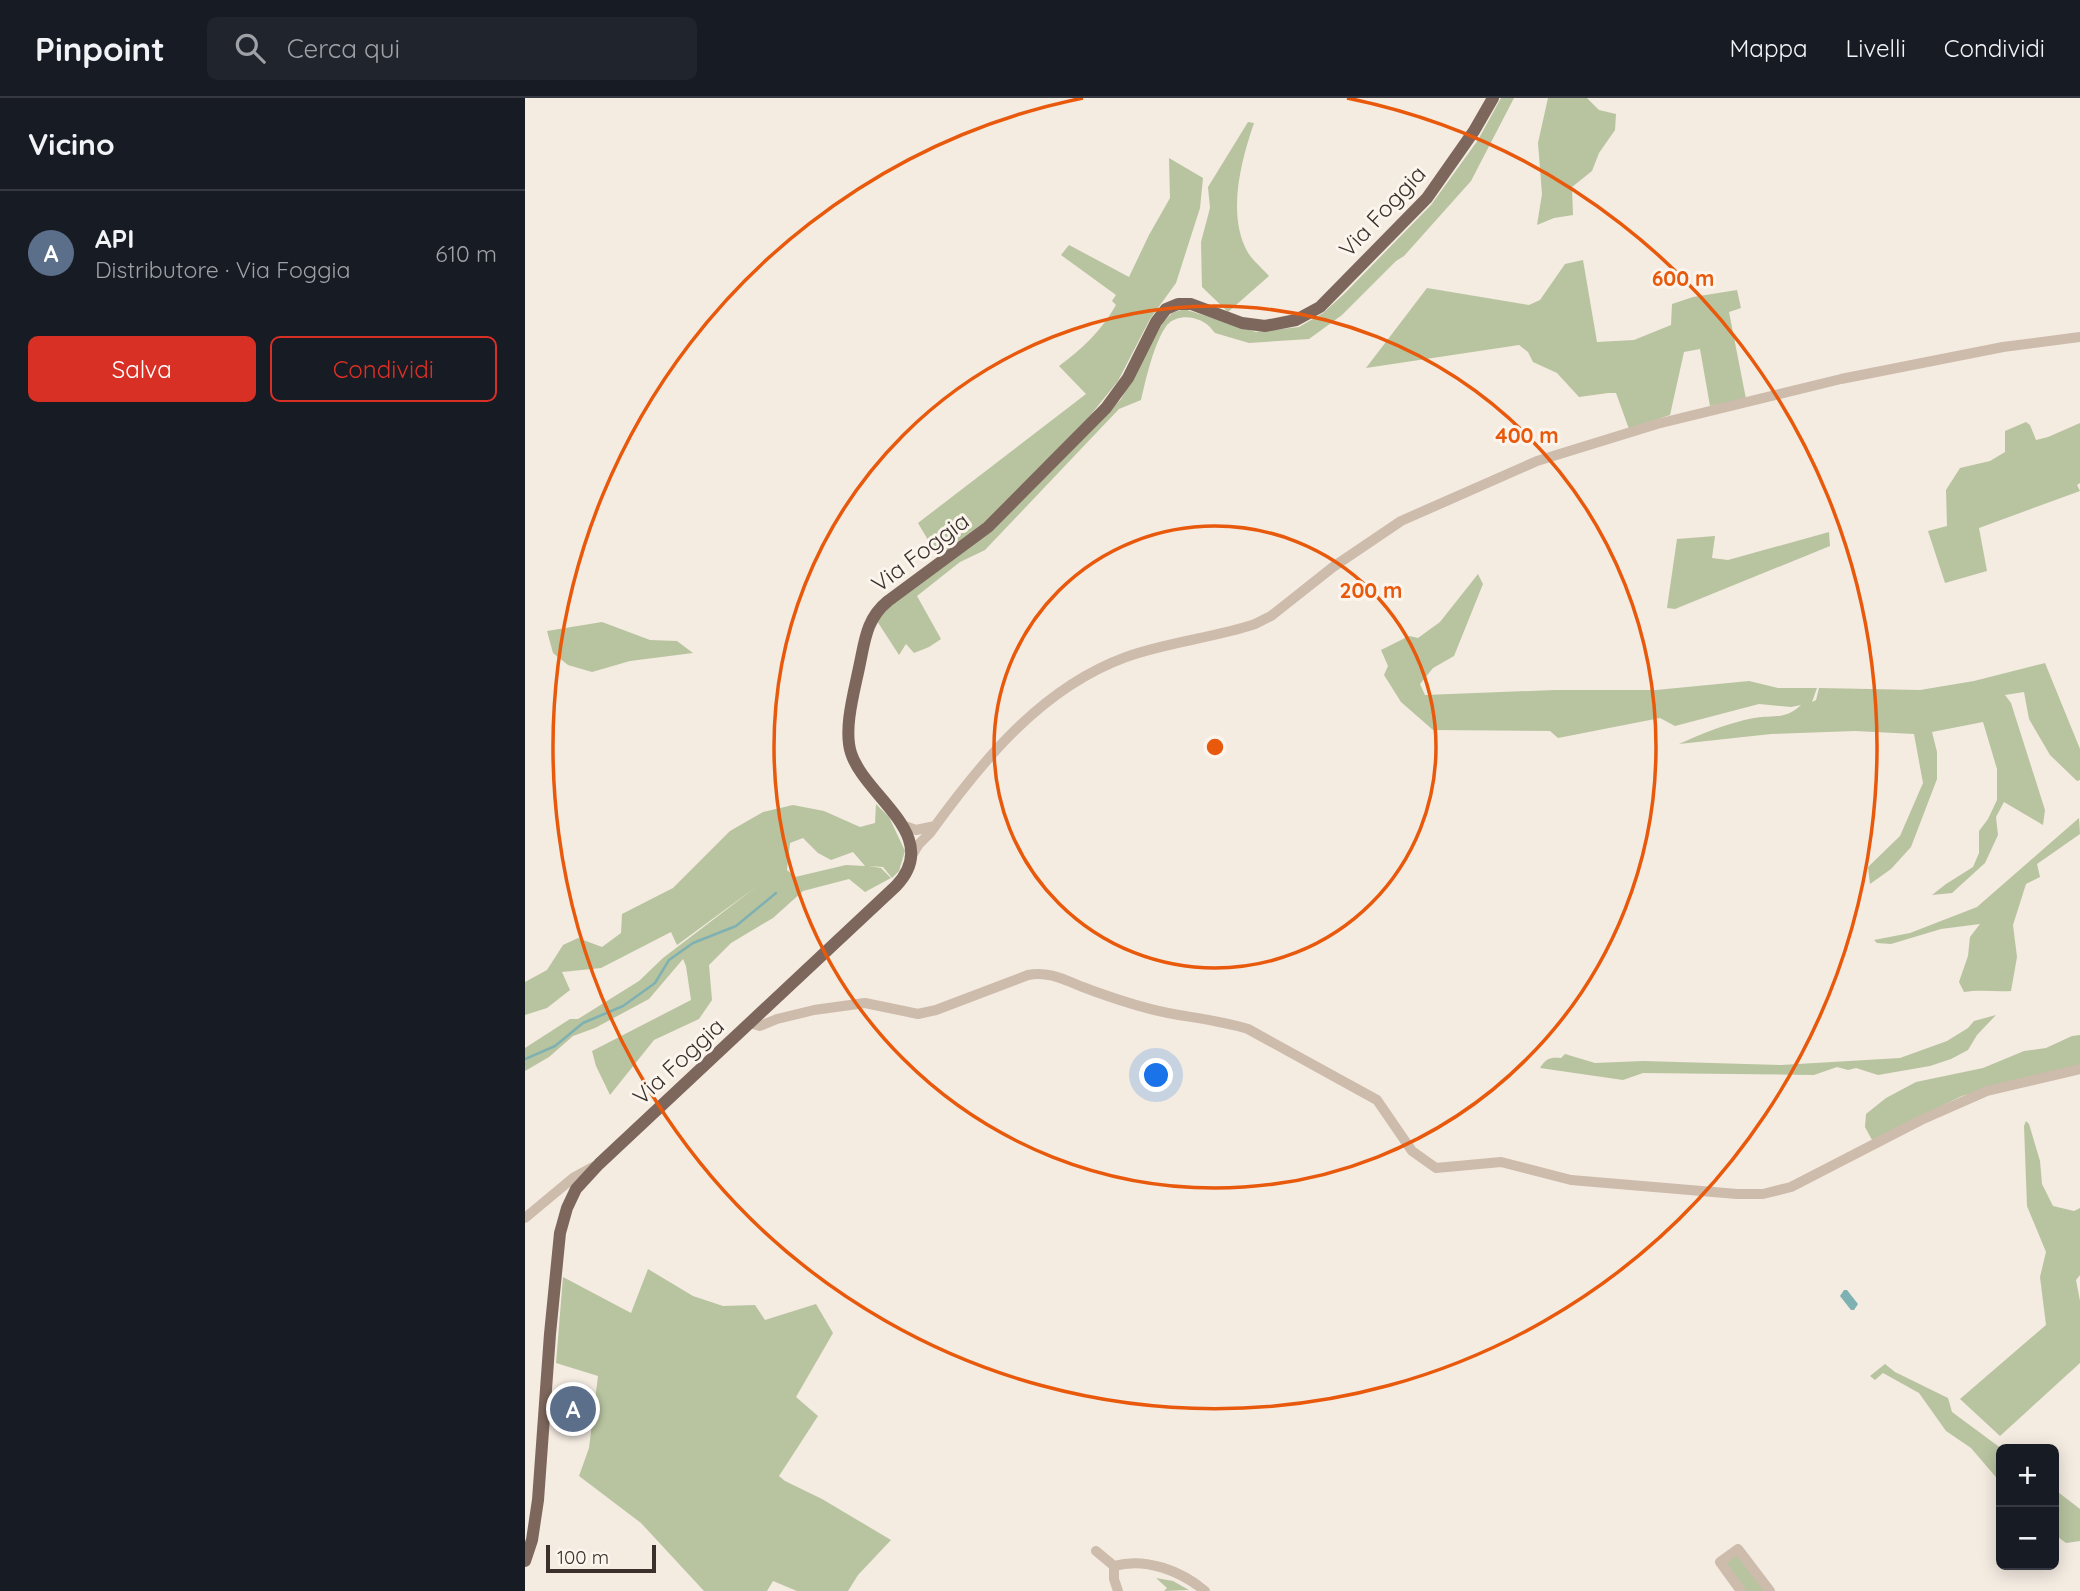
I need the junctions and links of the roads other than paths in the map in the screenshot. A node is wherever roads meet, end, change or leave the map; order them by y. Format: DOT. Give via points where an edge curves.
graph roads {
  1 [pos="1493,98"];
  2 [pos="2080,337"];
  3 [pos="916,836"];
  4 [pos="750,1023"];
  5 [pos="2080,1069"];
  6 [pos="599,1164"];
  7 [pos="525,1218"];
  8 [pos="1096,1551"];
  9 [pos="525,1561"];
  10 [pos="1114,1566"];
  11 [pos="1118,1591"];
  12 [pos="1205,1591"];
  13 [pos="1741,1591"];
  14 [pos="1770,1591"];
  1 -- 3 [label="main road, Via Foggia" via="1427,198 1320,307 1296,320 1265,326 1242,323 1191,304 1166,309 1106,408 994,522 874,615 849,723 849,746 858,769"];
  2 -- 3 [label="street" via="1841,379 1657,425 1537,461 1402,521 1255,624 1129,656 1076,681 1020,724 935,826"];
  3 -- 4 [label="main road, Via Foggia" via="906,873 896,886"];
  4 -- 5 [label="street" via="760,1026 814,1010 865,1003 918,1014 1041,972 1115,1000 1248,1029 1377,1100 1412,1151 1436,1168 1501,1162 1571,1180 1737,1194 1791,1187 1987,1091"];
  4 -- 6 [label="main road, Via Foggia"];
  6 -- 7 [label="street" via="573,1178"];
  6 -- 9 [label="main road, Via Foggia" via="576,1189 560,1233 538,1500"];
  8 -- 10 [label="street"];
  10 -- 11 [label="street"];
  10 -- 12 [label="street" via="1168,1569"];
  13 -- 14 [label="street" via="1720,1562 1738,1549"];
}
